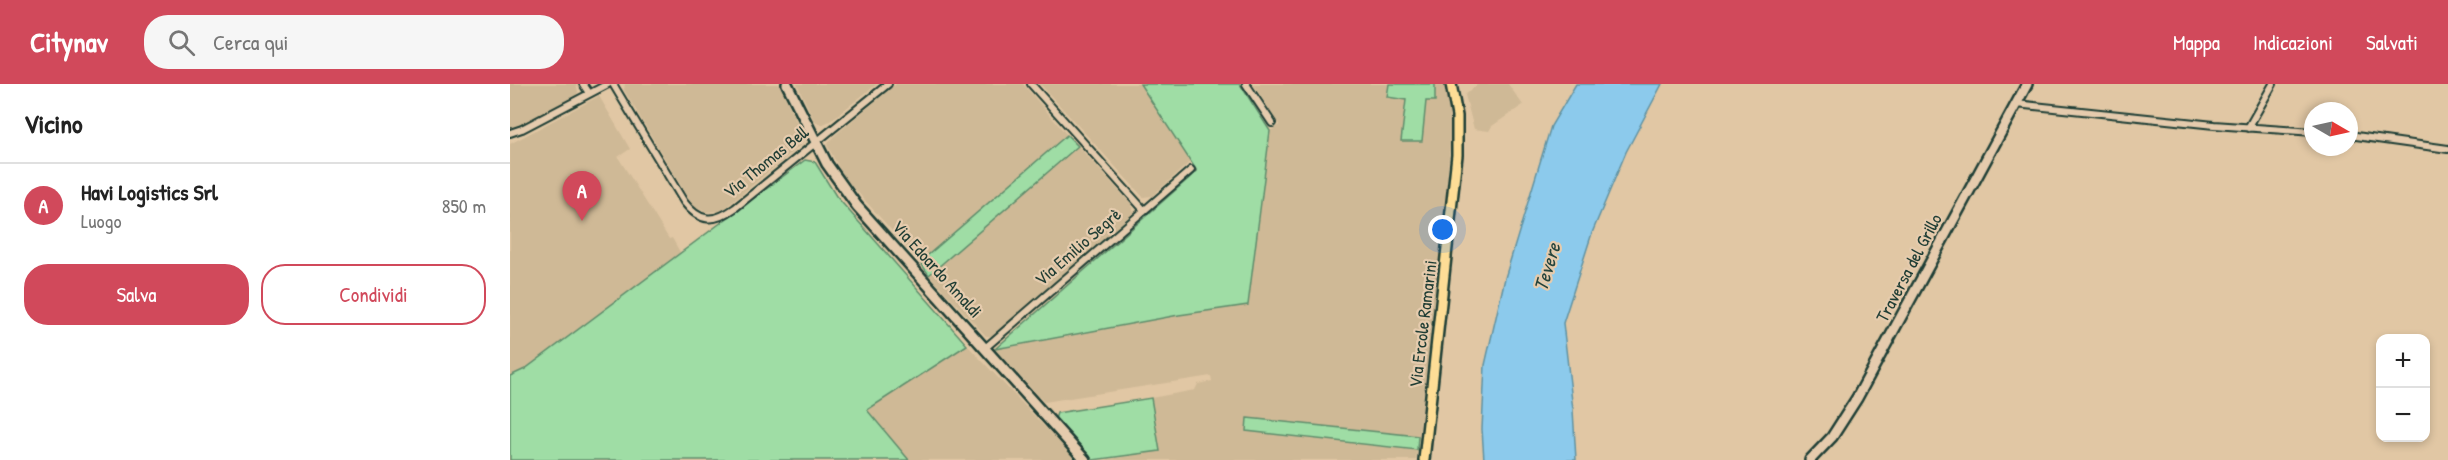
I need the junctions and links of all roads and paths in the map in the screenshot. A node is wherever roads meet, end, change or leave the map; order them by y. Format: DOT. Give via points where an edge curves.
graph roads {
  1 [pos="583,84"];
  2 [pos="608,84"];
  3 [pos="613,84"];
  4 [pos="787,84"];
  5 [pos="888,84"];
  6 [pos="1030,84"];
  7 [pos="1246,84"];
  8 [pos="1451,84"];
  9 [pos="2027,84"];
  10 [pos="2274,84"];
  11 [pos="589,93"];
  12 [pos="2016,104"];
  13 [pos="1272,123"];
  14 [pos="2248,128"];
  15 [pos="2304,131"];
  16 [pos="510,134"];
  17 [pos="2358,136"];
  18 [pos="814,142"];
  19 [pos="2448,149"];
  20 [pos="1191,170"];
  21 [pos="1144,210"];
  22 [pos="985,348"];
  23 [pos="1085,460"];
  24 [pos="1424,460"];
  25 [pos="1810,460"];
  1 -- 11 [label="street"];
  2 -- 11 [label="street"];
  3 -- 18 [label="street, Via Thomas Bell" via="680,197 704,219 718,218 735,208"];
  4 -- 18 [label="street, Via Edoardo Amaldi"];
  5 -- 18 [label="street, Via Thomas Bell"];
  6 -- 21 [label="street"];
  7 -- 13 [label="street"];
  8 -- 24 [label="main road, Via Ercole Ramarini" via="1457,116 1457,155"];
  9 -- 12 [label="street, Traversa del Grillo"];
  10 -- 14 [label="street"];
  11 -- 16 [label="street"];
  12 -- 14 [label="street"];
  12 -- 25 [label="street, Traversa del Grillo" via="1857,398 1838,430"];
  14 -- 15 [label="street"];
  17 -- 19 [label="street"];
  18 -- 22 [label="street, Via Edoardo Amaldi" via="857,206"];
  20 -- 21 [label="street, Via Emilio Segrè"];
  21 -- 22 [label="street, Via Emilio Segrè"];
  22 -- 23 [label="street, Via Edoardo Amaldi"];
}
